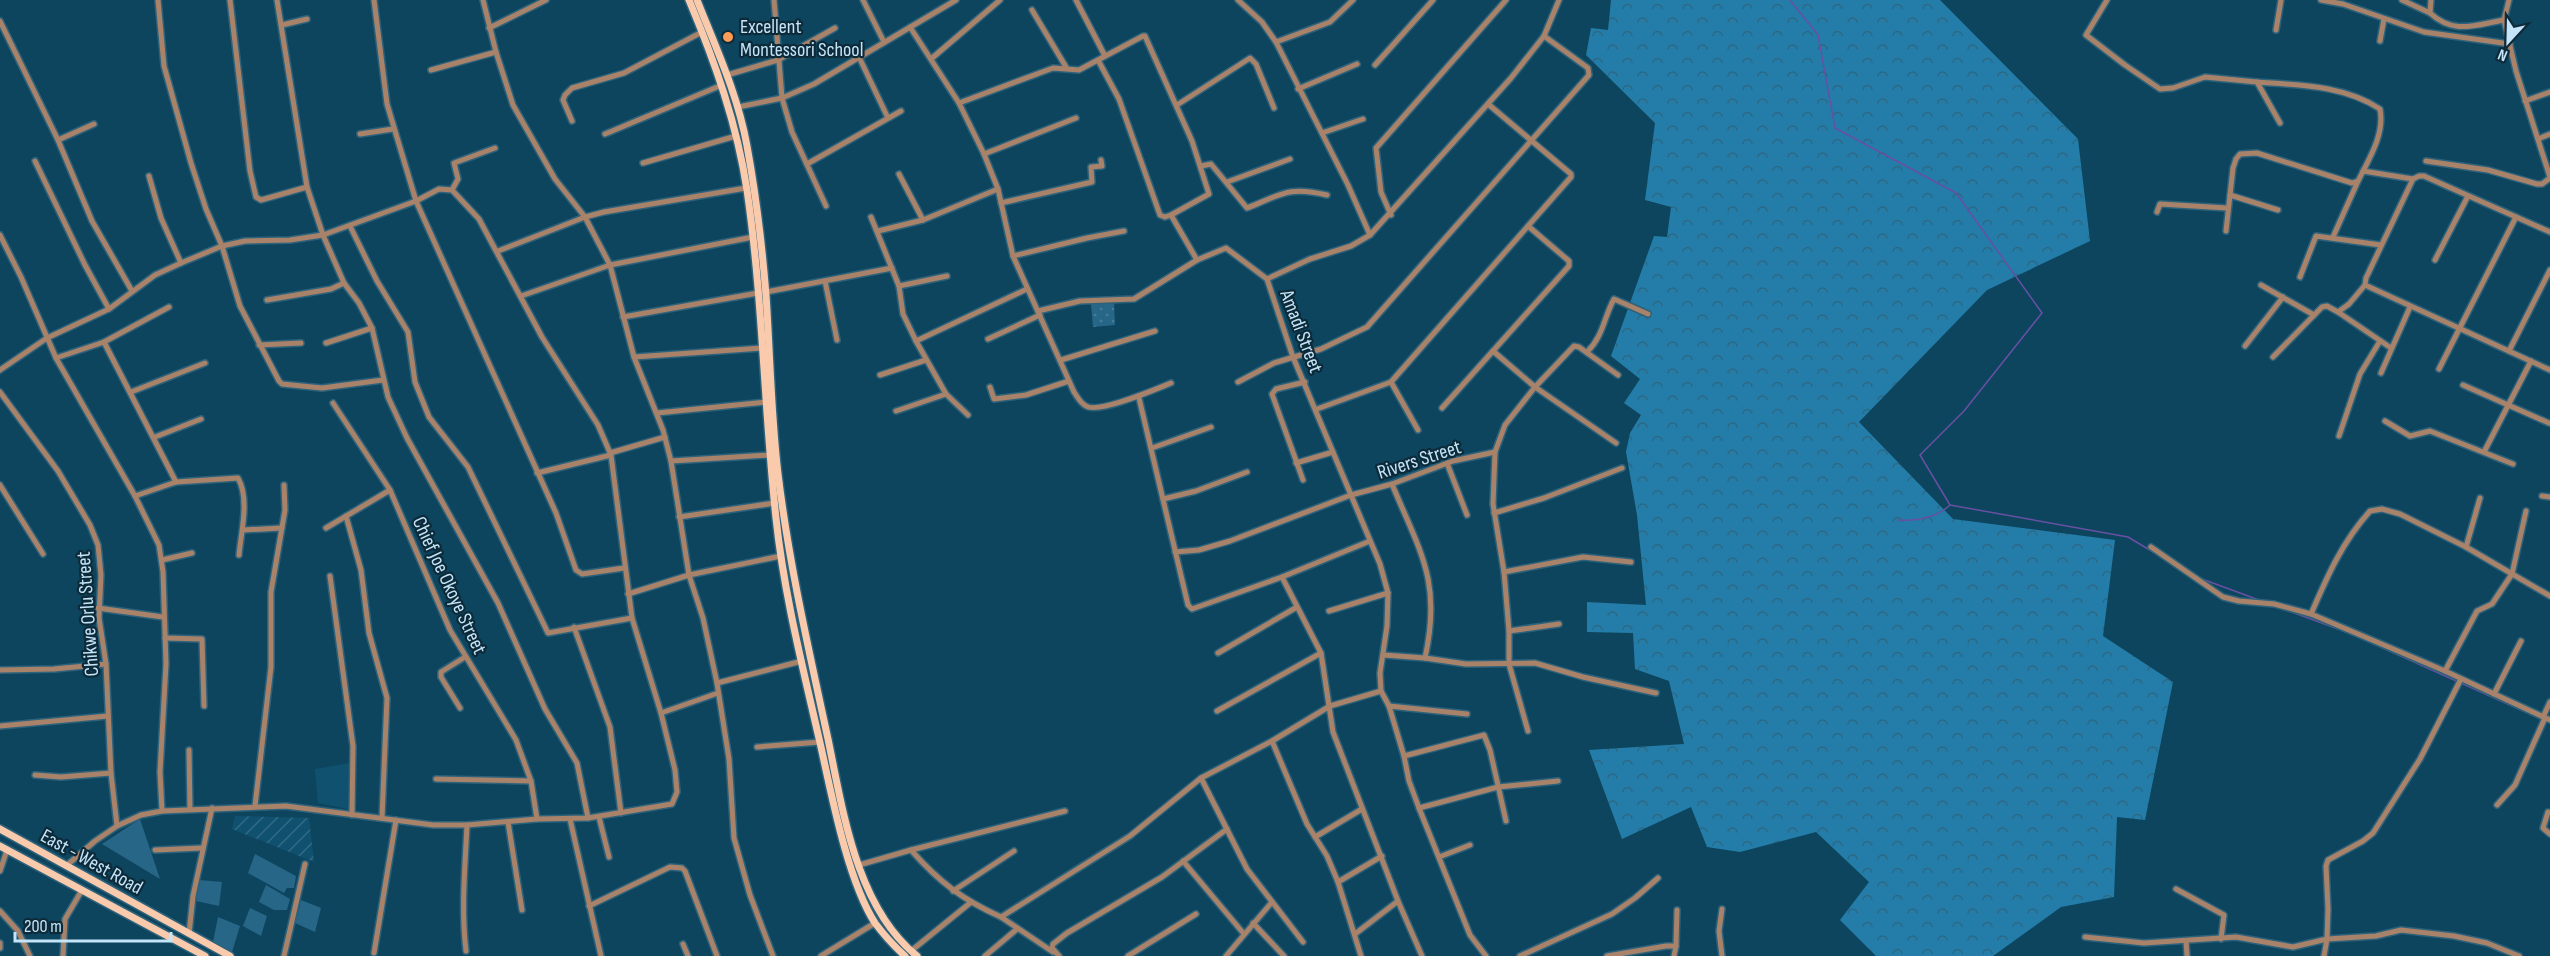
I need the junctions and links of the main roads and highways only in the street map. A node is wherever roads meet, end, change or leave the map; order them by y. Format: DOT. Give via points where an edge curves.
graph roads {
  1 [pos="689,0"];
  2 [pos="697,0"];
  3 [pos="762,293"];
  4 [pos="0,829"];
  5 [pos="3,848"];
  6 [pos="192,953"];
  7 [pos="911,954"];
  8 [pos="205,956"];
  9 [pos="230,956"];
  1 -- 3 [label="main road" via="722,85 736,136"];
  2 -- 3 [label="main road" via="738,107 753,185"];
  3 -- 7 [label="main road" via="789,555 841,799 859,865 882,919"];
  3 -- 7 [label="main road" via="762,348 781,556 833,802 852,869 875,923"];
  4 -- 9 [label="main road, East - West Road"];
  5 -- 6 [label="main road, East - West Road"];
  6 -- 8 [label="main road, East - West Road"];
}
